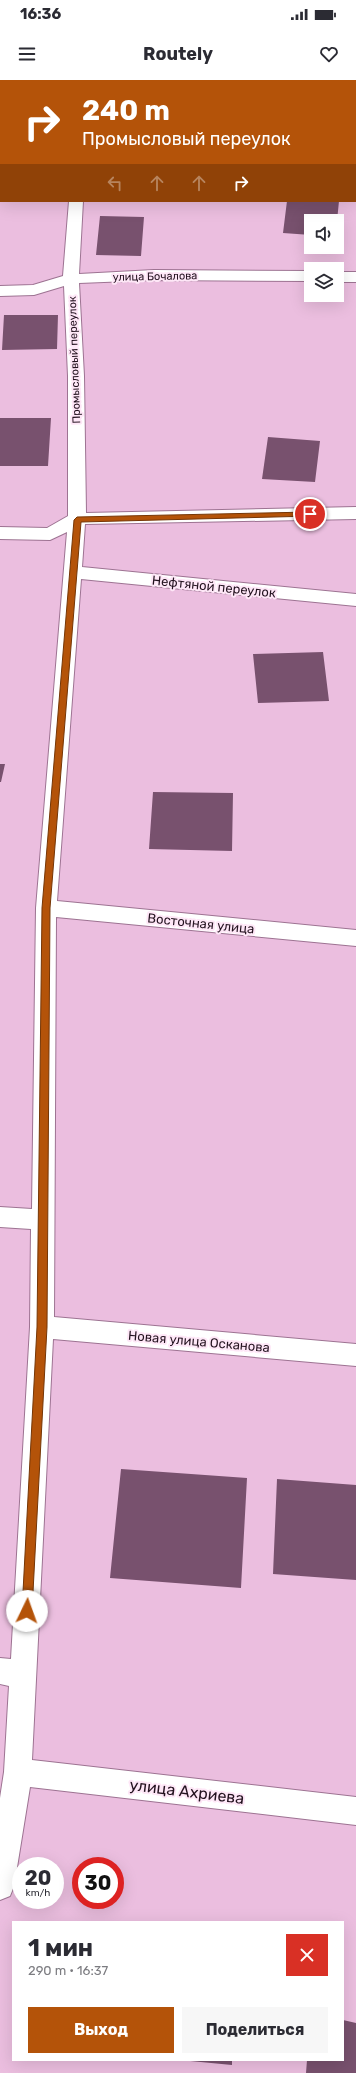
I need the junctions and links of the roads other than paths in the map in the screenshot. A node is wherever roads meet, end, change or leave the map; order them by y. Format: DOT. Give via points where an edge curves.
graph roads {
  1 [pos="76,202"];
  2 [pos="304,276"];
  3 [pos="344,277"];
  4 [pos="356,277"];
  5 [pos="71,279"];
  6 [pos="0,291"];
  7 [pos="356,513"];
  8 [pos="77,520"];
  9 [pos="0,533"];
  10 [pos="73,572"];
  11 [pos="356,600"];
  12 [pos="46,908"];
  13 [pos="356,938"];
  14 [pos="0,1217"];
  15 [pos="43,1220"];
  16 [pos="42,1327"];
  17 [pos="356,1355"];
  18 [pos="12,1673"];
  19 [pos="18,1772"];
  20 [pos="356,1811"];
  21 [pos="0,1886"];
  1 -- 5 [label="street, Промысловый переулок"];
  2 -- 5 [label="street, улица Бочалова" via="154,275"];
  3 -- 4 [label="street"];
  5 -- 6 [label="street, улица Бочалова" via="34,290"];
  5 -- 8 [label="street, Промысловый переулок" via="76,376"];
  7 -- 8 [label="street"];
  8 -- 9 [label="street" via="50,534"];
  8 -- 10 [label="street, Промысловый переулок"];
  10 -- 11 [label="street, Нефтяной переулок"];
  10 -- 12 [label="street, Промысловый переулок"];
  12 -- 13 [label="street, Восточная улица"];
  12 -- 15 [label="street, Промысловый переулок"];
  14 -- 15 [label="street"];
  15 -- 16 [label="street, Промысловый переулок"];
  16 -- 17 [label="street, Новая улица Осканова"];
  16 -- 18 [label="street, Промысловый переулок"];
  18 -- 19 [label="street, Промысловый переулок"];
  19 -- 20 [label="street, улица Ахриева"];
  19 -- 21 [label="street, Промысловый переулок"];
}
